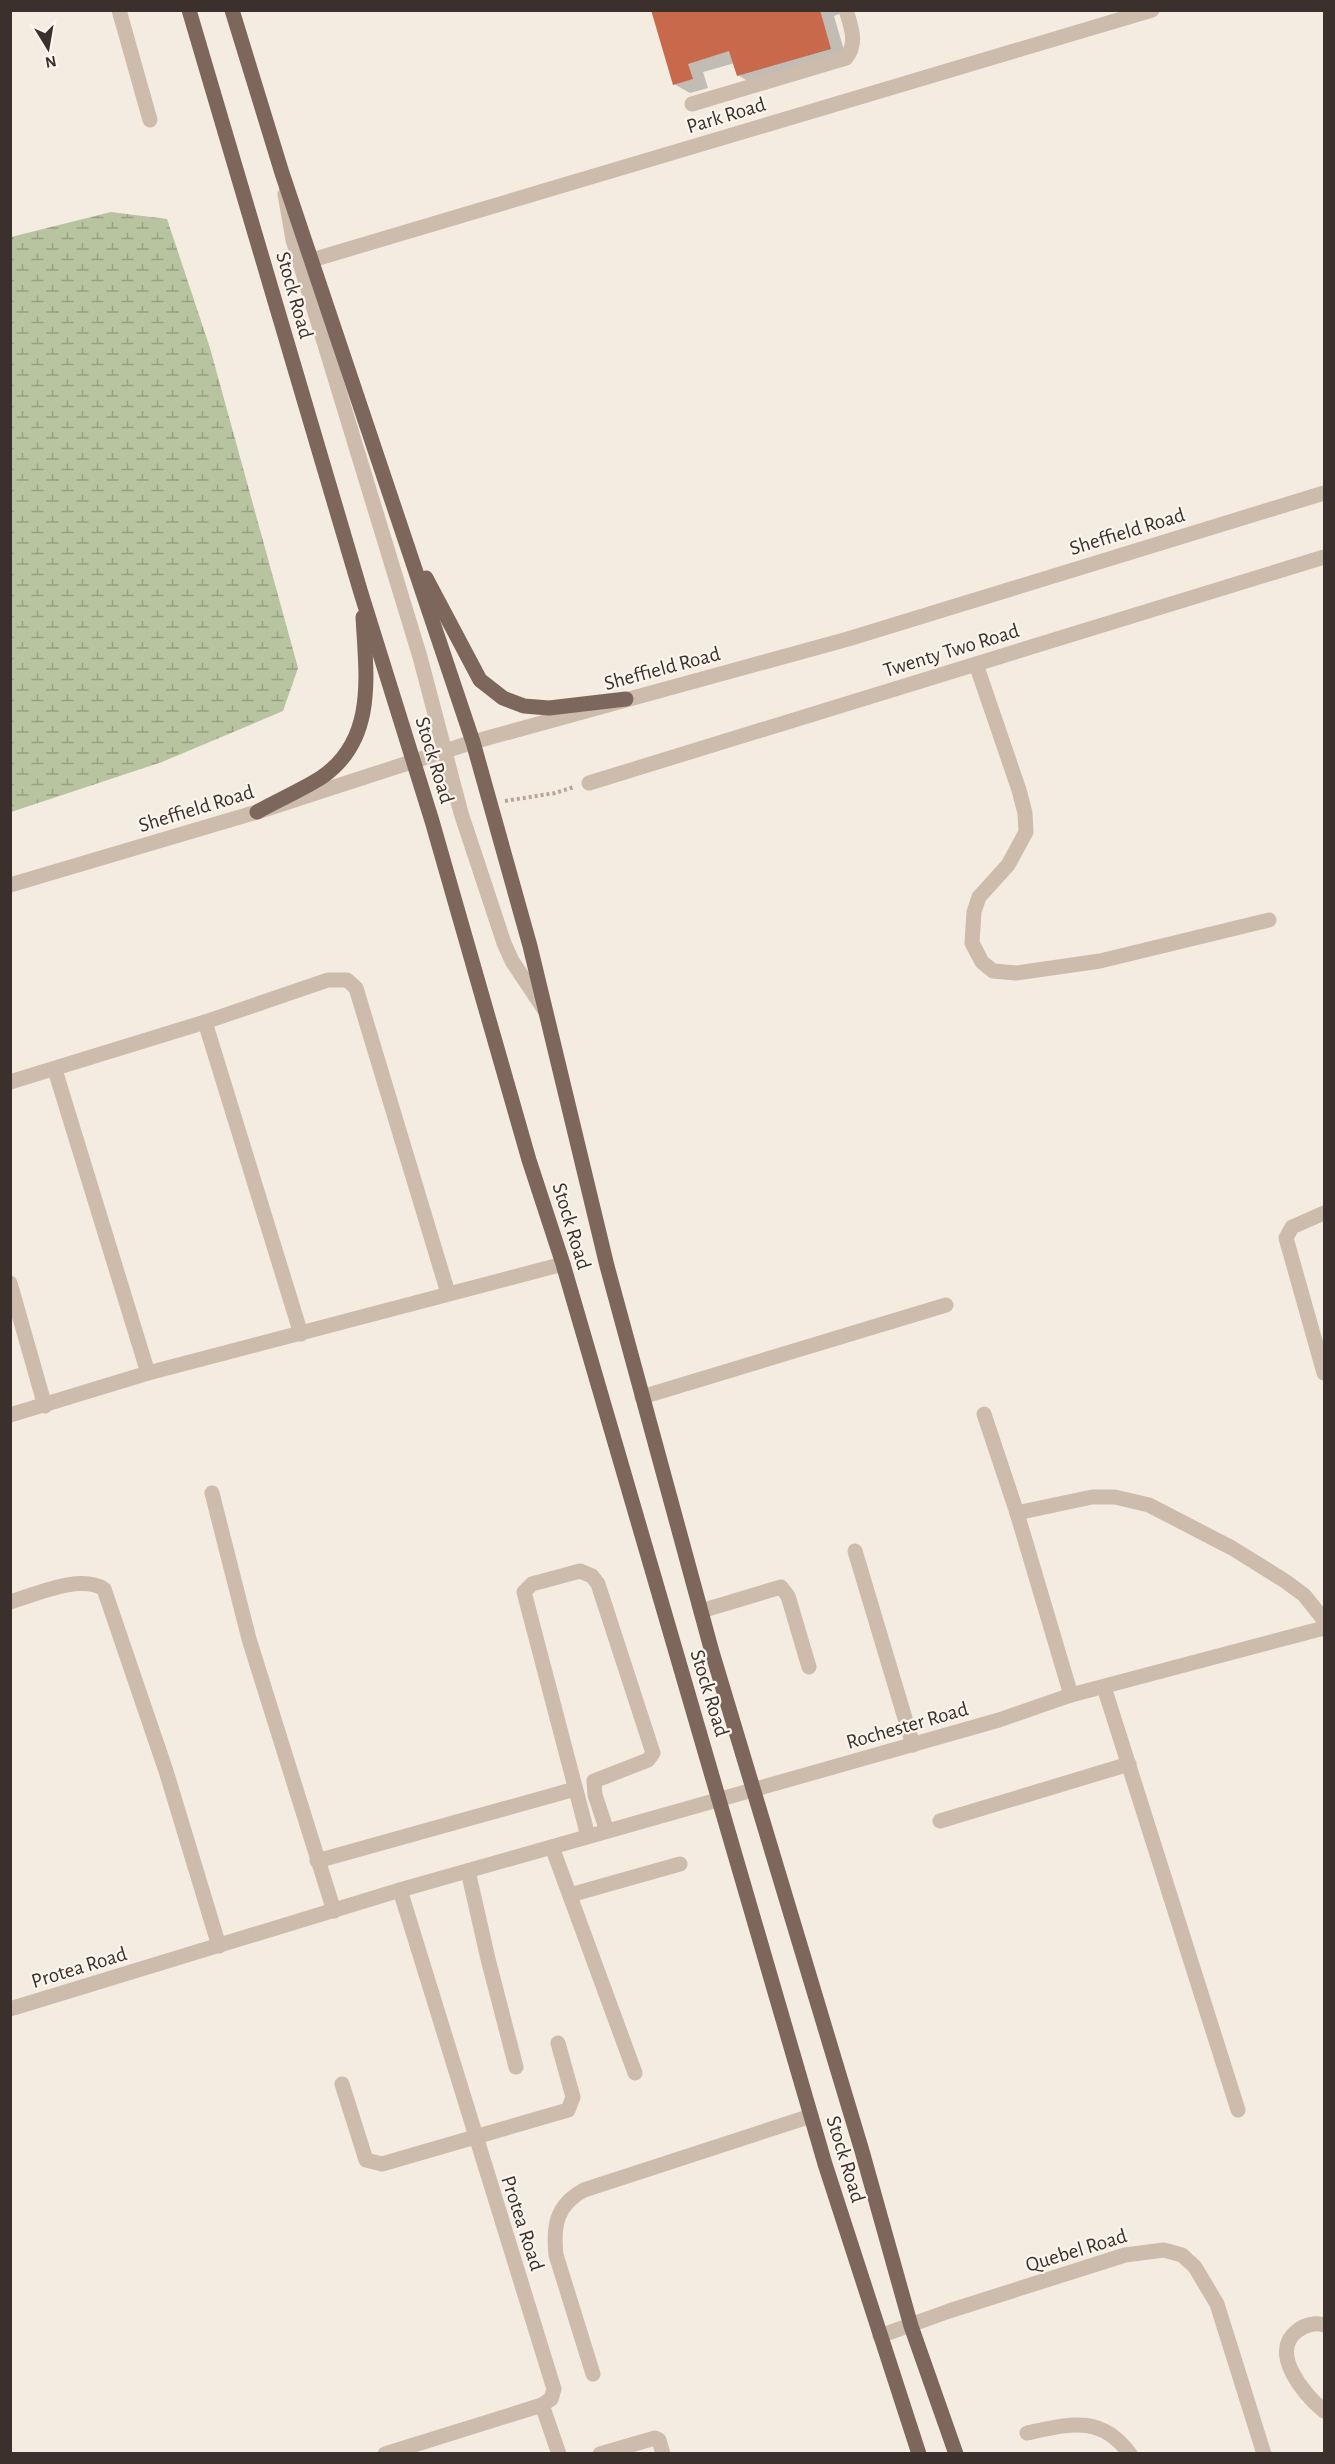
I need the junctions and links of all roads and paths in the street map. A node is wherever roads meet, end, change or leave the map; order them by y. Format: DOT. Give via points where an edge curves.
graph roads {
  1 [pos="118,10"];
  2 [pos="189,10"];
  3 [pos="232,10"];
  4 [pos="846,10"];
  5 [pos="1152,10"];
  6 [pos="692,104"];
  7 [pos="150,120"];
  8 [pos="282,173"];
  9 [pos="312,260"];
  10 [pos="1324,493"];
  11 [pos="409,547"];
  12 [pos="1324,557"];
  13 [pos="361,593"];
  14 [pos="976,664"];
  15 [pos="626,699"];
  16 [pos="473,742"];
  17 [pos="445,750"];
  18 [pos="413,761"];
  19 [pos="589,783"];
  20 [pos="505,801"];
  21 [pos="257,812"];
  22 [pos="10,885"];
  23 [pos="1269,920"];
  24 [pos="545,1009"];
  25 [pos="205,1022"];
  26 [pos="55,1070"];
  27 [pos="10,1082"];
  28 [pos="1324,1214"];
  29 [pos="563,1264"];
  30 [pos="10,1283"];
  31 [pos="448,1293"];
  32 [pos="946,1305"];
  33 [pos="301,1334"];
  34 [pos="1322,1353"];
  35 [pos="1324,1373"];
  36 [pos="148,1374"];
  37 [pos="642,1397"];
  38 [pos="45,1406"];
  39 [pos="984,1414"];
  40 [pos="10,1415"];
  41 [pos="212,1493"];
  42 [pos="1017,1513"];
  43 [pos="855,1551"];
  44 [pos="10,1602"];
  45 [pos="701,1611"];
  46 [pos="1324,1620"];
  47 [pos="1324,1628"];
  48 [pos="809,1666"];
  49 [pos="1104,1687"];
  50 [pos="1071,1695"];
  51 [pos="913,1745"];
  52 [pos="1129,1764"];
  53 [pos="575,1789"];
  54 [pos="753,1791"];
  55 [pos="719,1800"];
  56 [pos="940,1821"];
  57 [pos="607,1831"];
  58 [pos="588,1836"];
  59 [pos="552,1847"];
  60 [pos="317,1861"];
  61 [pos="680,1864"];
  62 [pos="468,1871"];
  63 [pos="400,1890"];
  64 [pos="570,1895"];
  65 [pos="334,1911"];
  66 [pos="219,1946"];
  67 [pos="10,2009"];
  68 [pos="558,2043"];
  69 [pos="516,2067"];
  70 [pos="635,2073"];
  71 [pos="342,2084"];
  72 [pos="1238,2110"];
  73 [pos="811,2116"];
  74 [pos="474,2136"];
  75 [pos="1324,2325"];
  76 [pos="911,2326"];
  77 [pos="880,2336"];
  78 [pos="593,2374"];
  79 [pos="542,2405"];
  80 [pos="1324,2410"];
  81 [pos="1027,2433"];
  82 [pos="385,2454"];
  83 [pos="559,2454"];
  84 [pos="600,2454"];
  85 [pos="663,2454"];
  86 [pos="919,2454"];
  87 [pos="956,2454"];
  88 [pos="1130,2454"];
  89 [pos="1264,2454"];
  1 -- 7 [label="street"];
  2 -- 13 [label="main road, Stock Road"];
  3 -- 8 [label="main road, Stock Road"];
  4 -- 6 [label="street" via="853,40 846,58"];
  5 -- 9 [label="street, Park Road"];
  8 -- 9 [label="main road, Stock Road"];
  8 -- 17 [label="street" via="293,240"];
  9 -- 11 [label="main road, Stock Road"];
  10 -- 15 [label="street, Sheffield Road" via="848,639"];
  11 -- 15 [label="main road" via="480,680 503,698 524,706 549,708"];
  11 -- 16 [label="main road, Stock Road"];
  12 -- 14 [label="street, Twenty Two Road"];
  13 -- 18 [label="main road, Stock Road"];
  13 -- 21 [label="main road" via="367,695 357,737 323,777"];
  14 -- 19 [label="street, Twenty Two Road"];
  14 -- 23 [label="street" via="1019,790 1026,832 1008,865 979,897 971,925 972,942 982,962 1002,973 1026,971 1100,960"];
  15 -- 16 [label="street, Sheffield Road"];
  16 -- 17 [label="street, Sheffield Road"];
  16 -- 24 [label="main road, Stock Road"];
  17 -- 18 [label="street, Sheffield Road"];
  17 -- 24 [label="street" via="461,813 504,943"];
  18 -- 21 [label="street, Sheffield Road"];
  18 -- 29 [label="main road, Stock Road"];
  19 -- 20 [label="path"];
  21 -- 22 [label="street, Sheffield Road"];
  24 -- 37 [label="main road, Stock Road"];
  25 -- 26 [label="street"];
  25 -- 31 [label="street" via="328,980 352,983"];
  25 -- 33 [label="street"];
  26 -- 27 [label="street"];
  26 -- 36 [label="street"];
  28 -- 34 [label="street" via="1292,1227 1286,1238"];
  29 -- 31 [label="street"];
  29 -- 55 [label="main road, Stock Road"];
  30 -- 38 [label="street"];
  31 -- 33 [label="street"];
  32 -- 37 [label="street"];
  33 -- 36 [label="street"];
  34 -- 35 [label="street"];
  36 -- 38 [label="street"];
  37 -- 45 [label="main road, Stock Road"];
  38 -- 40 [label="street"];
  39 -- 42 [label="street"];
  41 -- 60 [label="street" via="249,1639"];
  42 -- 46 [label="street" via="1092,1497 1149,1504 1285,1581 1304,1595"];
  42 -- 50 [label="street"];
  43 -- 51 [label="street"];
  44 -- 66 [label="street" via="79,1583 94,1583 104,1590 166,1771"];
  45 -- 48 [label="street" via="781,1587 788,1596"];
  45 -- 54 [label="main road, Stock Road"];
  47 -- 49 [label="street, Rochester Road"];
  49 -- 50 [label="street, Rochester Road"];
  49 -- 52 [label="street"];
  50 -- 51 [label="street, Rochester Road"];
  51 -- 54 [label="street, Rochester Road"];
  52 -- 56 [label="street"];
  52 -- 72 [label="street"];
  53 -- 57 [label="street" via="524,1592 532,1584 580,1571 598,1584 653,1753 648,1760 594,1781"];
  53 -- 58 [label="street"];
  53 -- 60 [label="street"];
  54 -- 55 [label="street, Rochester Road"];
  54 -- 76 [label="main road, Stock Road"];
  55 -- 57 [label="street, Protea Road"];
  55 -- 73 [label="main road, Stock Road"];
  57 -- 58 [label="street, Protea Road"];
  58 -- 59 [label="street, Protea Road"];
  59 -- 62 [label="street, Protea Road"];
  59 -- 64 [label="street"];
  60 -- 65 [label="street"];
  61 -- 64 [label="street"];
  62 -- 63 [label="street, Protea Road"];
  62 -- 69 [label="street"];
  63 -- 65 [label="street, Protea Road"];
  63 -- 74 [label="street, Protea Road"];
  64 -- 70 [label="street"];
  65 -- 66 [label="street, Protea Road"];
  66 -- 67 [label="street, Protea Road"];
  68 -- 74 [label="street" via="573,2097 568,2110"];
  71 -- 74 [label="street" via="366,2160 382,2164"];
  73 -- 77 [label="main road, Stock Road"];
  73 -- 78 [label="street" via="570,2197 557,2220 556,2255"];
  74 -- 79 [label="street, Protea Road" via="553,2385 551,2399"];
  75 -- 80 [label="street" via="1302,2327 1292,2335 1288,2363 1304,2393"];
  76 -- 77 [label="street, Quebel Road"];
  76 -- 87 [label="main road, Stock Road"];
  76 -- 89 [label="street, Quebel Road" via="1125,2255 1164,2250 1182,2254 1195,2266 1217,2304"];
  77 -- 86 [label="main road, Stock Road"];
  79 -- 82 [label="street"];
  79 -- 83 [label="street"];
  81 -- 88 [label="street" via="1061,2426 1096,2426 1123,2443"];
  84 -- 85 [label="street" via="655,2438"];
}
